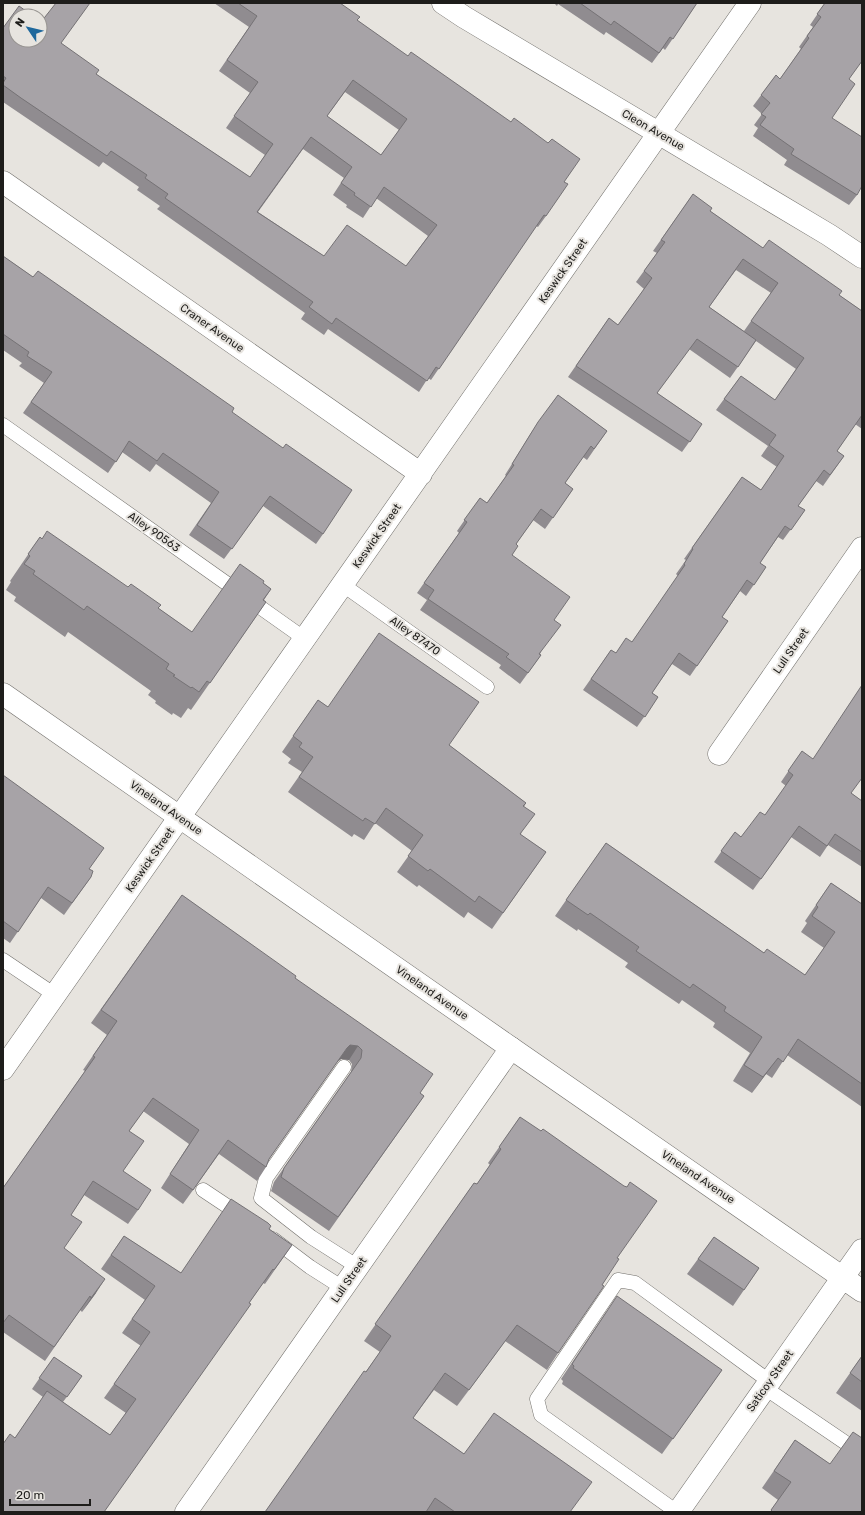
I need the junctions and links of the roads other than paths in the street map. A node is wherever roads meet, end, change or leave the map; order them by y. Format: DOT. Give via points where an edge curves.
graph roads {
  1 [pos="443,3"];
  2 [pos="750,3"];
  3 [pos="658,134"];
  4 [pos="3,182"];
  5 [pos="862,257"];
  6 [pos="3,425"];
  7 [pos="421,474"];
  8 [pos="862,548"];
  9 [pos="342,585"];
  10 [pos="304,639"];
  11 [pos="487,687"];
  12 [pos="3,694"];
  13 [pos="719,754"];
  14 [pos="180,818"];
  15 [pos="3,960"];
  16 [pos="55,995"];
  17 [pos="511,1048"];
  18 [pos="344,1067"];
  19 [pos="3,1069"];
  20 [pos="203,1190"];
  21 [pos="862,1250"];
  22 [pos="358,1267"];
  23 [pos="843,1277"];
  24 [pos="343,1288"];
  25 [pos="862,1291"];
  26 [pos="767,1384"];
  27 [pos="862,1454"];
  28 [pos="186,1512"];
  29 [pos="677,1512"];
  1 -- 3 [label="street, Cleon Avenue"];
  2 -- 3 [label="street, Keswick Street"];
  3 -- 5 [label="street, Cleon Avenue"];
  3 -- 7 [label="street, Keswick Street"];
  4 -- 7 [label="street, Craner Avenue"];
  6 -- 10 [label="lane, Alley 90563"];
  7 -- 9 [label="street, Keswick Street"];
  8 -- 13 [label="street, Lull Street"];
  9 -- 10 [label="street, Keswick Street"];
  9 -- 11 [label="lane, Alley 87470"];
  10 -- 14 [label="street, Keswick Street"];
  12 -- 14 [label="street, Vineland Avenue"];
  14 -- 16 [label="street, Keswick Street"];
  14 -- 17 [label="street, Vineland Avenue"];
  15 -- 16 [label="lane"];
  16 -- 19 [label="street, Keswick Street"];
  17 -- 22 [label="street, Lull Street"];
  17 -- 23 [label="street, Vineland Avenue"];
  18 -- 22 [label="lane" via="266,1178 261,1198 311,1237"];
  20 -- 24 [label="lane"];
  21 -- 23 [label="street, Saticoy Street"];
  22 -- 24 [label="street, Lull Street"];
  23 -- 25 [label="street, Vineland Avenue"];
  23 -- 26 [label="street, Saticoy Street"];
  24 -- 28 [label="street, Lull Street"];
  26 -- 27 [label="lane"];
  26 -- 29 [label="street, Saticoy Street"];
  26 -- 29 [label="lane" via="635,1283 618,1280 538,1399 541,1415"];
}
